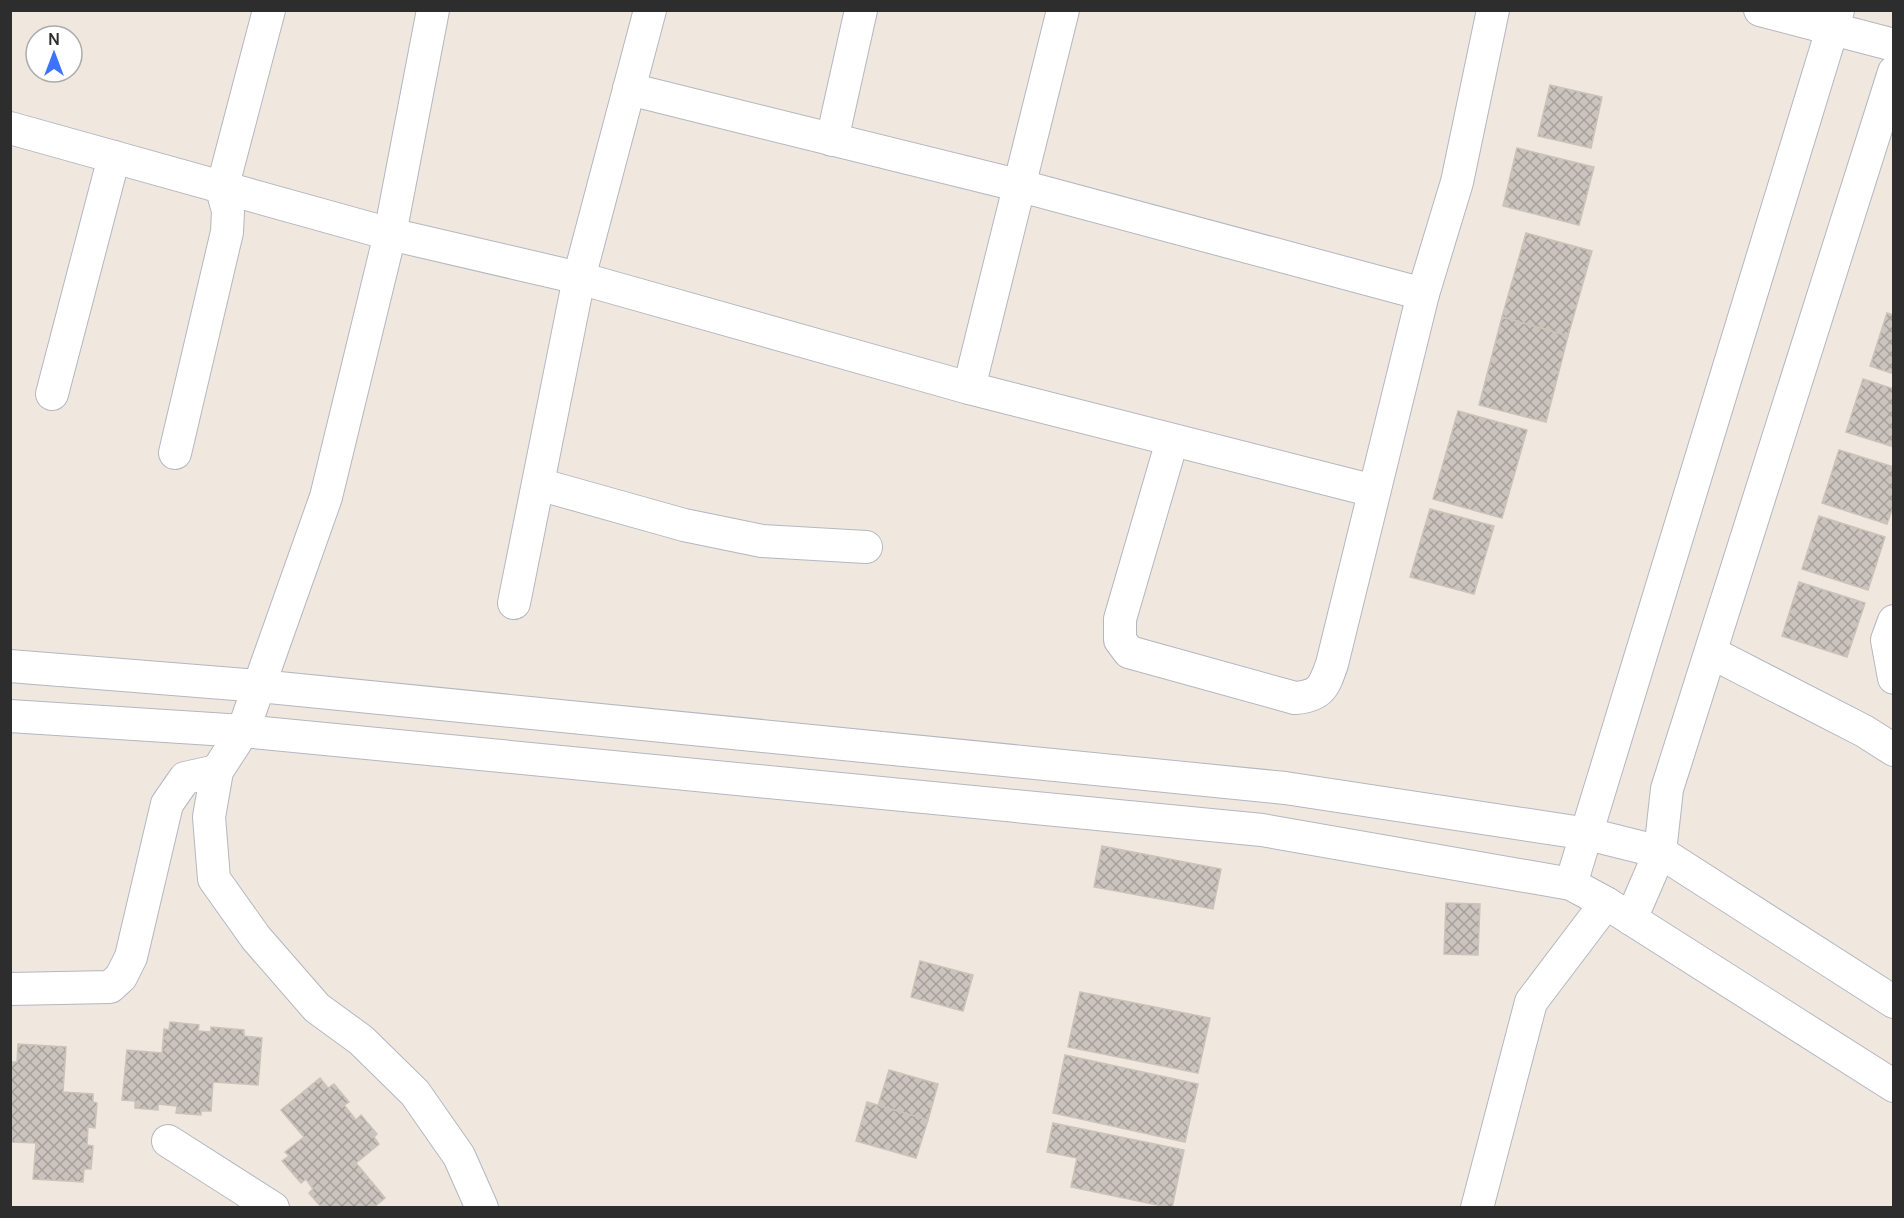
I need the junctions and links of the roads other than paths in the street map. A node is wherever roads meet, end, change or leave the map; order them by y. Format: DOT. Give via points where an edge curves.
graph roads {
  1 [pos="269,10"];
  2 [pos="433,10"];
  3 [pos="650,10"];
  4 [pos="861,10"];
  5 [pos="1063,10"];
  6 [pos="1493,10"];
  7 [pos="1760,10"];
  8 [pos="1835,20"];
  9 [pos="1893,45"];
  10 [pos="1893,72"];
  11 [pos="629,89"];
  12 [pos="10,128"];
  13 [pos="831,140"];
  14 [pos="114,157"];
  15 [pos="1017,185"];
  16 [pos="222,189"];
  17 [pos="390,234"];
  18 [pos="579,278"];
  19 [pos="1423,294"];
  20 [pos="969,388"];
  21 [pos="52,394"];
  22 [pos="1172,441"];
  23 [pos="175,453"];
  24 [pos="538,484"];
  25 [pos="1374,490"];
  26 [pos="866,547"];
  27 [pos="514,603"];
  28 [pos="1893,621"];
  29 [pos="1712,653"];
  30 [pos="10,666"];
  31 [pos="1893,678"];
  32 [pos="259,686"];
  33 [pos="10,716"];
  34 [pos="243,731"];
  35 [pos="1893,750"];
  36 [pos="218,771"];
  37 [pos="1588,834"];
  38 [pos="1660,852"];
  39 [pos="1571,884"];
  40 [pos="1618,911"];
  41 [pos="10,989"];
  42 [pos="1893,1002"];
  43 [pos="1893,1086"];
  44 [pos="168,1141"];
  45 [pos="273,1208"];
  46 [pos="482,1208"];
  47 [pos="1477,1208"];
  1 -- 16 [label="street"];
  2 -- 17 [label="street"];
  3 -- 11 [label="street"];
  4 -- 13 [label="street"];
  5 -- 15 [label="street"];
  6 -- 19 [label="street" via="1457,182"];
  7 -- 8 [label="street"];
  8 -- 9 [label="street"];
  8 -- 37 [label="street"];
  10 -- 29 [label="street"];
  11 -- 13 [label="street"];
  11 -- 18 [label="street"];
  12 -- 14 [label="street"];
  13 -- 15 [label="street"];
  14 -- 16 [label="street"];
  14 -- 21 [label="street"];
  15 -- 19 [label="street"];
  15 -- 20 [label="street"];
  16 -- 17 [label="street"];
  16 -- 23 [label="street" via="228,211 227,232"];
  17 -- 18 [label="street"];
  17 -- 32 [label="street" via="326,497"];
  18 -- 20 [label="street"];
  18 -- 24 [label="street"];
  19 -- 25 [label="street"];
  20 -- 22 [label="street"];
  22 -- 25 [label="street"];
  22 -- 25 [label="street" via="1120,619 1120,640 1129,652 1295,698 1310,697 1325,686"];
  24 -- 26 [label="street" via="684,525 762,541"];
  24 -- 27 [label="street"];
  28 -- 31 [label="street" via="1887,640"];
  29 -- 35 [label="street" via="1864,731"];
  29 -- 38 [label="street" via="1667,789"];
  30 -- 32 [label="street"];
  32 -- 34 [label="street"];
  32 -- 37 [label="street" via="1285,788"];
  33 -- 34 [label="street"];
  34 -- 36 [label="street"];
  34 -- 39 [label="street" via="1262,830"];
  36 -- 41 [label="street" via="185,778 167,804 131,957 122,977 110,987"];
  36 -- 46 [label="street" via="209,817 214,879 256,938 317,1008 361,1040 415,1093 459,1156"];
  37 -- 38 [label="street"];
  37 -- 39 [label="street"];
  38 -- 40 [label="street"];
  38 -- 42 [label="street"];
  39 -- 40 [label="street"];
  40 -- 43 [label="street"];
  40 -- 47 [label="street" via="1531,1002"];
  44 -- 45 [label="street"];
}
